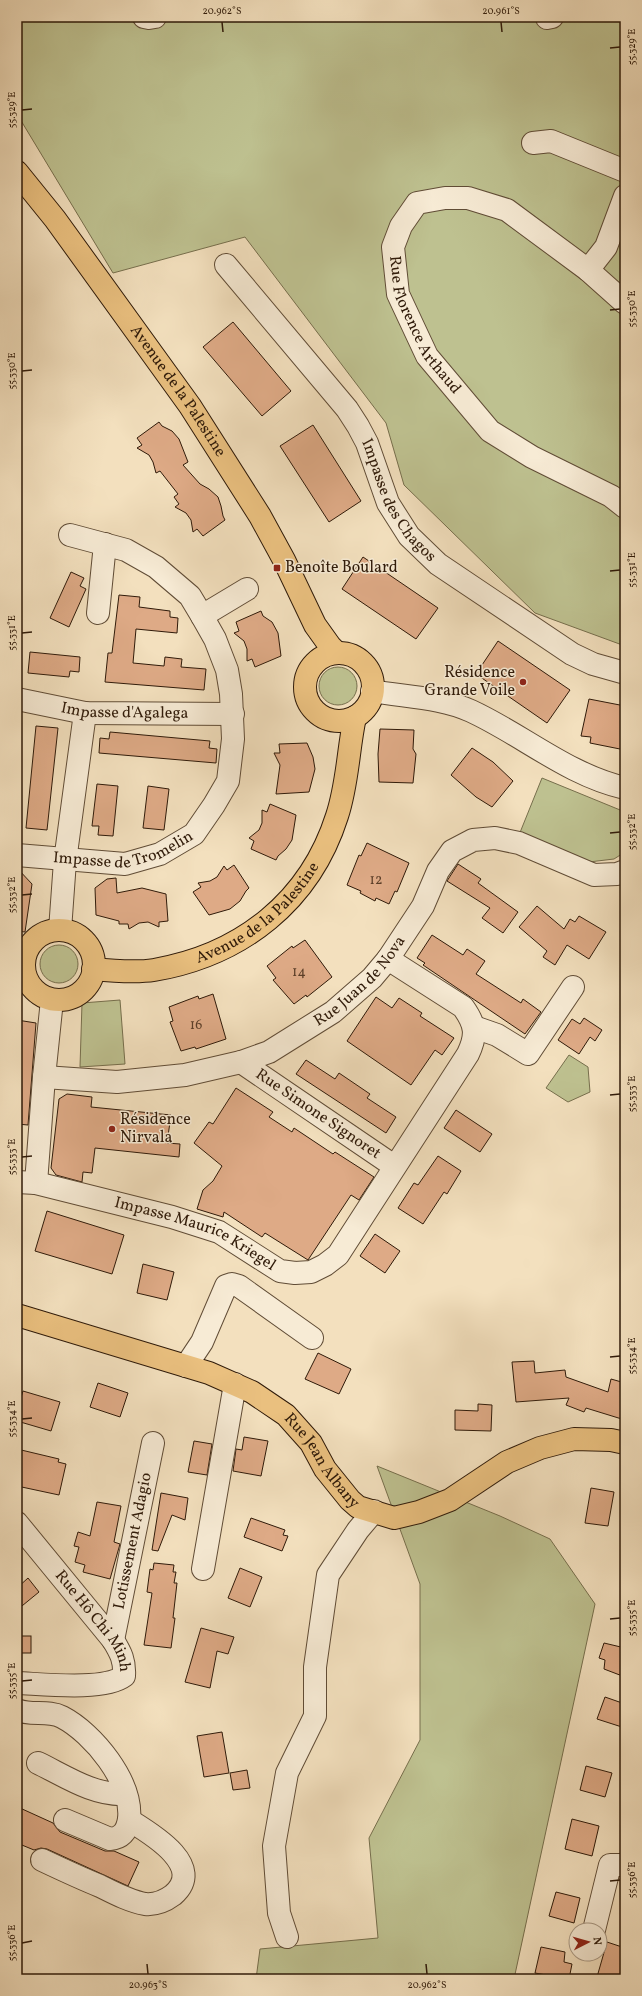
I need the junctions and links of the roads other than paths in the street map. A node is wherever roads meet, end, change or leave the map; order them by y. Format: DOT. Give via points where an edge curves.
graph roads {
  1 [pos="144,17"];
  2 [pos="155,17"];
  3 [pos="533,142"];
  4 [pos="625,171"];
  5 [pos="17,172"];
  6 [pos="625,196"];
  7 [pos="621,218"];
  8 [pos="226,265"];
  9 [pos="588,270"];
  10 [pos="625,303"];
  11 [pos="625,507"];
  12 [pos="70,535"];
  13 [pos="104,544"];
  14 [pos="247,589"];
  15 [pos="98,613"];
  16 [pos="202,616"];
  17 [pos="329,656"];
  18 [pos="625,673"];
  19 [pos="372,692"];
  20 [pos="17,699"];
  21 [pos="85,713"];
  22 [pos="233,714"];
  23 [pos="345,719"];
  24 [pos="625,788"];
  25 [pos="17,855"];
  26 [pos="65,861"];
  27 [pos="625,871"];
  28 [pos="60,930"];
  29 [pos="388,959"];
  30 [pos="21,962"];
  31 [pos="93,969"];
  32 [pos="573,987"];
  33 [pos="52,1000"];
  34 [pos="474,1027"];
  35 [pos="241,1062"];
  36 [pos="44,1077"];
  37 [pos="394,1166"];
  38 [pos="27,1182"];
  39 [pos="17,1315"];
  40 [pos="312,1338"];
  41 [pos="186,1366"];
  42 [pos="235,1384"];
  43 [pos="153,1443"];
  44 [pos="625,1443"];
  45 [pos="374,1511"];
  46 [pos="17,1523"];
  47 [pos="203,1569"];
  48 [pos="113,1640"];
  49 [pos="17,1683"];
  50 [pos="17,1710"];
  51 [pos="38,1763"];
  52 [pos="125,1794"];
  53 [pos="65,1820"];
  54 [pos="129,1820"];
  55 [pos="42,1860"];
  56 [pos="625,1866"];
  57 [pos="596,1922"];
  58 [pos="288,1937"];
  1 -- 2 [label="street"];
  3 -- 4 [label="street" via="551,141"];
  5 -- 17 [label="main road, Avenue de la Palestine" via="55,219 190,406 263,522 315,625 320,648"];
  6 -- 7 [label="street"];
  7 -- 9 [label="street" via="606,247"];
  8 -- 18 [label="street, Impasse des Chagos" via="347,408 367,443 388,503 409,536 438,564 572,654 593,664"];
  9 -- 10 [label="street, Rue Florence Arthaud"];
  9 -- 11 [label="street, Rue Florence Arthaud" via="507,210 468,198 445,198 418,203 401,226 393,247 398,294 427,356 490,431 532,457 611,496"];
  12 -- 13 [label="street, Impasse de Tromelin"];
  13 -- 15 [label="street"];
  13 -- 16 [label="street, Impasse de Tromelin" via="126,550 156,566 190,596"];
  14 -- 16 [label="street"];
  16 -- 22 [label="street, Impasse de Tromelin" via="215,639 226,670"];
  17 -- 19 [label="main road" via="356,658 364,664 372,682"];
  17 -- 23 [label="main road" via="308,674 306,694 316,712 325,718"];
  19 -- 23 [label="main road" via="369,703"];
  19 -- 24 [label="street" via="447,703 470,710 568,768 609,785"];
  20 -- 21 [label="street, Impasse d'Agalega"];
  21 -- 22 [label="street, Impasse d'Agalega"];
  21 -- 26 [label="street"];
  22 -- 26 [label="street, Impasse de Tromelin" via="228,780 194,834 160,854 125,864"];
  23 -- 31 [label="main road, Avenue de la Palestine" via="344,742 348,765 337,816 317,862 296,891 272,917 250,934 225,948 184,963 153,970"];
  25 -- 26 [label="street, Impasse de Tromelin"];
  26 -- 28 [label="street"];
  27 -- 29 [label="street, Rue Juan de Nova" via="594,875 519,843 495,838 473,840 452,851 438,871 423,906"];
  28 -- 30 [label="main road" via="41,936"];
  28 -- 31 [label="main road" via="72,933 89,947"];
  29 -- 34 [label="street" via="463,1008 470,1016"];
  29 -- 35 [label="street, Rue Juan de Nova" via="372,978 334,1012 269,1052"];
  30 -- 33 [label="main road" via="28,982 34,990"];
  31 -- 33 [label="main road" via="84,990 75,997"];
  32 -- 34 [label="street" via="528,1054 497,1035"];
  33 -- 36 [label="street, Impasse Maurice Kriegel"];
  34 -- 37 [label="street, Impasse Maurice Kriegel" via="473,1042 468,1054"];
  35 -- 36 [label="street, Rue Juan de Nova" via="185,1075 116,1082"];
  35 -- 37 [label="street, Rue Simone Signoret"];
  36 -- 38 [label="street, Impasse Maurice Kriegel"];
  37 -- 38 [label="street, Impasse Maurice Kriegel" via="338,1255 311,1272 295,1273 280,1271 219,1232 172,1217"];
  39 -- 41 [label="main road, Rue Jean Albany"];
  40 -- 41 [label="street" via="239,1286 232,1284 226,1286 202,1342"];
  41 -- 42 [label="main road, Rue Jean Albany"];
  42 -- 45 [label="main road, Rue Jean Albany" via="286,1415 310,1443 342,1493 358,1506"];
  42 -- 47 [label="street"];
  43 -- 48 [label="street, Lotissement Adagio"];
  44 -- 45 [label="main road, Rue Jean Albany" via="574,1439 540,1448 507,1462 450,1500 419,1512 394,1518"];
  45 -- 58 [label="street" via="328,1575 314,1667 315,1716 287,1773 274,1846 279,1913"];
  46 -- 48 [label="street, Rue Hô Chi Minh"];
  48 -- 49 [label="street, Rue Hô Chi Minh" via="122,1654 125,1665 124,1676 118,1681 90,1685"];
  50 -- 52 [label="street" via="62,1717 86,1735 120,1778"];
  51 -- 52 [label="street" via="100,1792"];
  52 -- 54 [label="street"];
  53 -- 54 [label="street" via="110,1839 118,1839 124,1834"];
  54 -- 55 [label="street" via="172,1850 183,1871 182,1884 173,1895 159,1903 146,1904 128,1899"];
  56 -- 57 [label="street" via="610,1864"];
}
